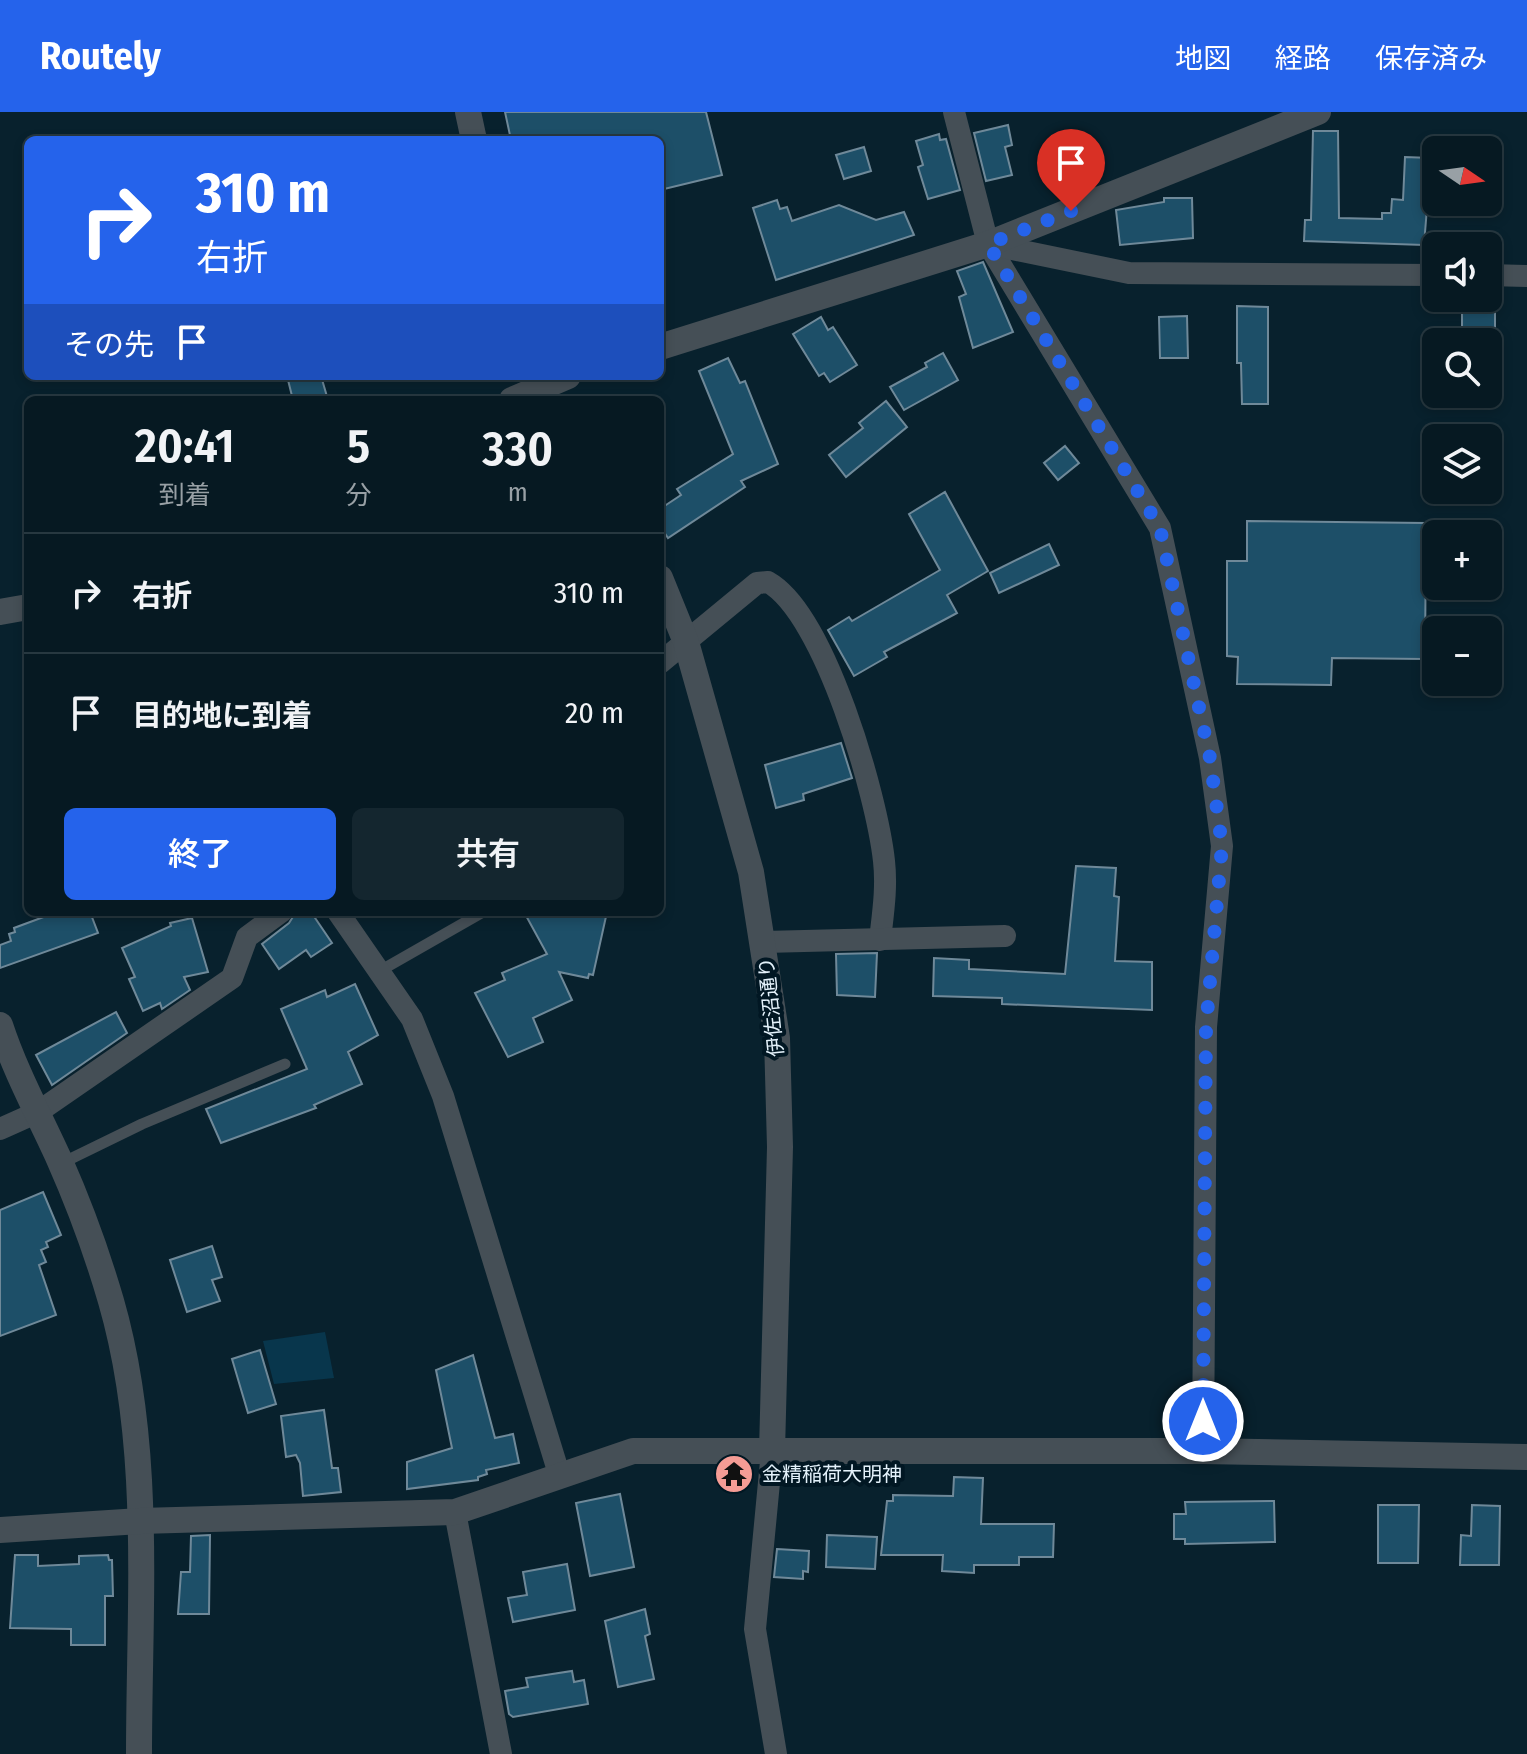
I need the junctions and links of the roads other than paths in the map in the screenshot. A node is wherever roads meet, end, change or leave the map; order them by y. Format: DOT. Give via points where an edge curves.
graph roads {
  1 [pos="468,112"];
  2 [pos="954,112"];
  3 [pos="1318,112"];
  4 [pos="473,136"];
  5 [pos="988,244"];
  6 [pos="1422,275"];
  7 [pos="1502,275"];
  8 [pos="1527,276"];
  9 [pos="664,346"];
  10 [pos="557,383"];
  11 [pos="523,396"];
  12 [pos="664,588"];
  13 [pos="24,608"];
  14 [pos="0,612"];
  15 [pos="686,642"];
  16 [pos="664,660"];
  17 [pos="276,916"];
  18 [pos="341,916"];
  19 [pos="476,916"];
  20 [pos="1005,936"];
  21 [pos="880,940"];
  22 [pos="764,942"];
  23 [pos="378,973"];
  24 [pos="0,1025"];
  25 [pos="285,1064"];
  26 [pos="38,1112"];
  27 [pos="0,1129"];
  28 [pos="61,1164"];
  29 [pos="772,1451"];
  30 [pos="1203,1451"];
  31 [pos="1527,1457"];
  32 [pos="560,1477"];
  33 [pos="455,1512"];
  34 [pos="140,1521"];
  35 [pos="0,1530"];
  36 [pos="139,1754"];
  37 [pos="501,1754"];
  38 [pos="776,1754"];
  1 -- 4 [label="street"];
  2 -- 5 [label="street"];
  3 -- 5 [label="street"];
  5 -- 6 [label="street" via="1129,273"];
  5 -- 9 [label="street"];
  5 -- 30 [label="street" via="1160,528 1210,758 1222,846 1206,1027"];
  7 -- 8 [label="street"];
  10 -- 11 [label="street"];
  12 -- 15 [label="street, 伊佐沼通り"];
  13 -- 14 [label="street"];
  15 -- 16 [label="street"];
  15 -- 21 [label="street" via="757,583 768,582 793,602 828,665 880,832 886,891"];
  15 -- 22 [label="street, 伊佐沼通り" via="751,872"];
  17 -- 26 [label="street" via="247,937 232,978"];
  18 -- 23 [label="street"];
  19 -- 23 [label="lane"];
  20 -- 21 [label="street"];
  21 -- 22 [label="street"];
  22 -- 29 [label="street, 伊佐沼通り" via="777,1038 780,1147"];
  23 -- 32 [label="street" via="412,1019 443,1096"];
  24 -- 26 [label="street"];
  25 -- 28 [label="lane"];
  26 -- 27 [label="street"];
  26 -- 28 [label="street"];
  28 -- 34 [label="street" via="111,1303 126,1369"];
  29 -- 30 [label="street"];
  29 -- 32 [label="street" via="633,1451"];
  29 -- 38 [label="street" via="755,1629"];
  30 -- 31 [label="street"];
  32 -- 33 [label="street"];
  33 -- 34 [label="street"];
  33 -- 37 [label="street"];
  34 -- 35 [label="street"];
  34 -- 36 [label="street"];
}
